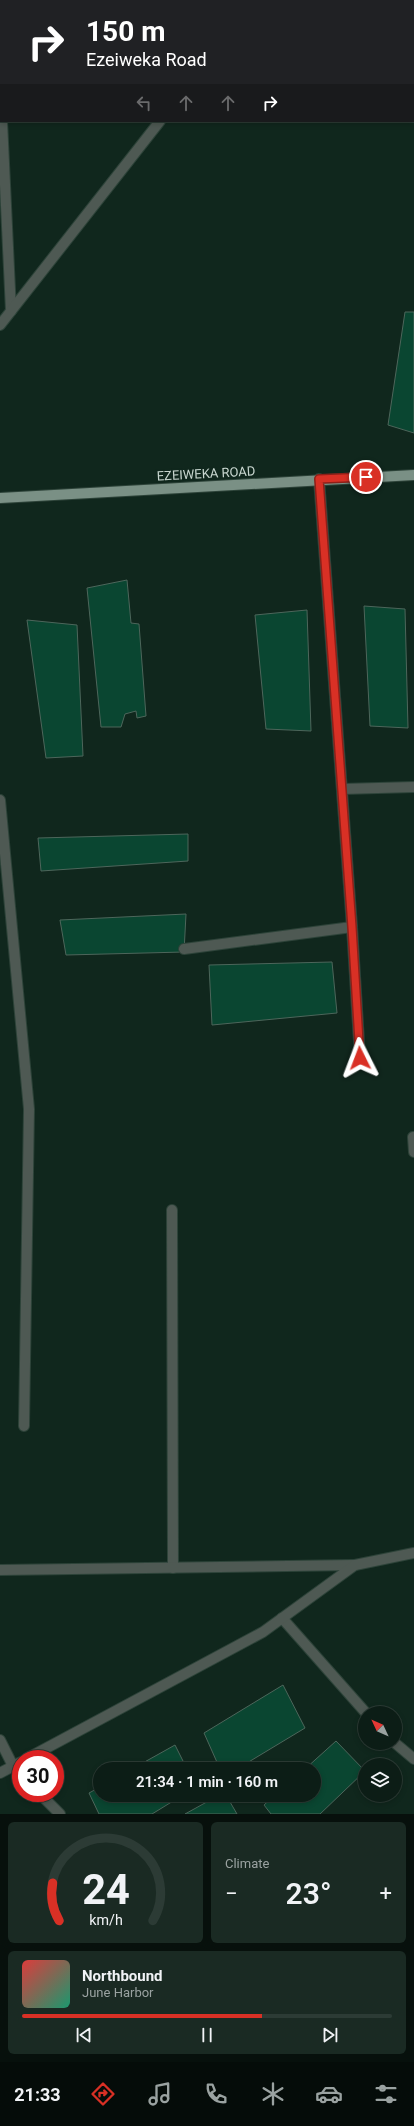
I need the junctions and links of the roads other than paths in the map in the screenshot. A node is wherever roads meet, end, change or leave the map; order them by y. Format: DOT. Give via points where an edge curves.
graph roads {
  1 [pos="2,122"];
  2 [pos="159,122"];
  3 [pos="11,311"];
  4 [pos="0,325"];
  5 [pos="414,475"];
  6 [pos="319,479"];
  7 [pos="0,498"];
  8 [pos="414,787"];
  9 [pos="342,789"];
  10 [pos="0,800"];
  11 [pos="5,895"];
  12 [pos="352,927"];
  13 [pos="184,949"];
  14 [pos="360,1058"];
  15 [pos="413,1137"];
  16 [pos="414,1152"];
  17 [pos="172,1210"];
  18 [pos="24,1426"];
  19 [pos="414,1553"];
  20 [pos="355,1565"];
  21 [pos="173,1568"];
  22 [pos="0,1570"];
  23 [pos="282,1618"];
  24 [pos="360,1706"];
  25 [pos="0,1740"];
  26 [pos="402,1749"];
  27 [pos="43,1750"];
  28 [pos="12,1757"];
  29 [pos="414,1759"];
  30 [pos="12,1766"];
  31 [pos="0,1772"];
  32 [pos="48,1802"];
  33 [pos="60,1814"];
  1 -- 3 [label="street"];
  2 -- 3 [label="street"];
  3 -- 4 [label="street"];
  5 -- 6 [label="main road, EZEIWEKA ROAD"];
  6 -- 7 [label="main road, EZEIWEKA ROAD"];
  6 -- 9 [label="street"];
  8 -- 9 [label="street"];
  9 -- 12 [label="street"];
  10 -- 11 [label="street"];
  11 -- 18 [label="street" via="29,1109"];
  12 -- 13 [label="street"];
  12 -- 14 [label="street"];
  15 -- 16 [label="street"];
  17 -- 21 [label="street"];
  19 -- 20 [label="street"];
  20 -- 21 [label="street"];
  20 -- 23 [label="street"];
  21 -- 22 [label="street"];
  23 -- 24 [label="street"];
  23 -- 27 [label="street" via="263,1632"];
  25 -- 28 [label="street"];
  26 -- 29 [label="street"];
  30 -- 31 [label="street"];
  32 -- 33 [label="street"];
}
